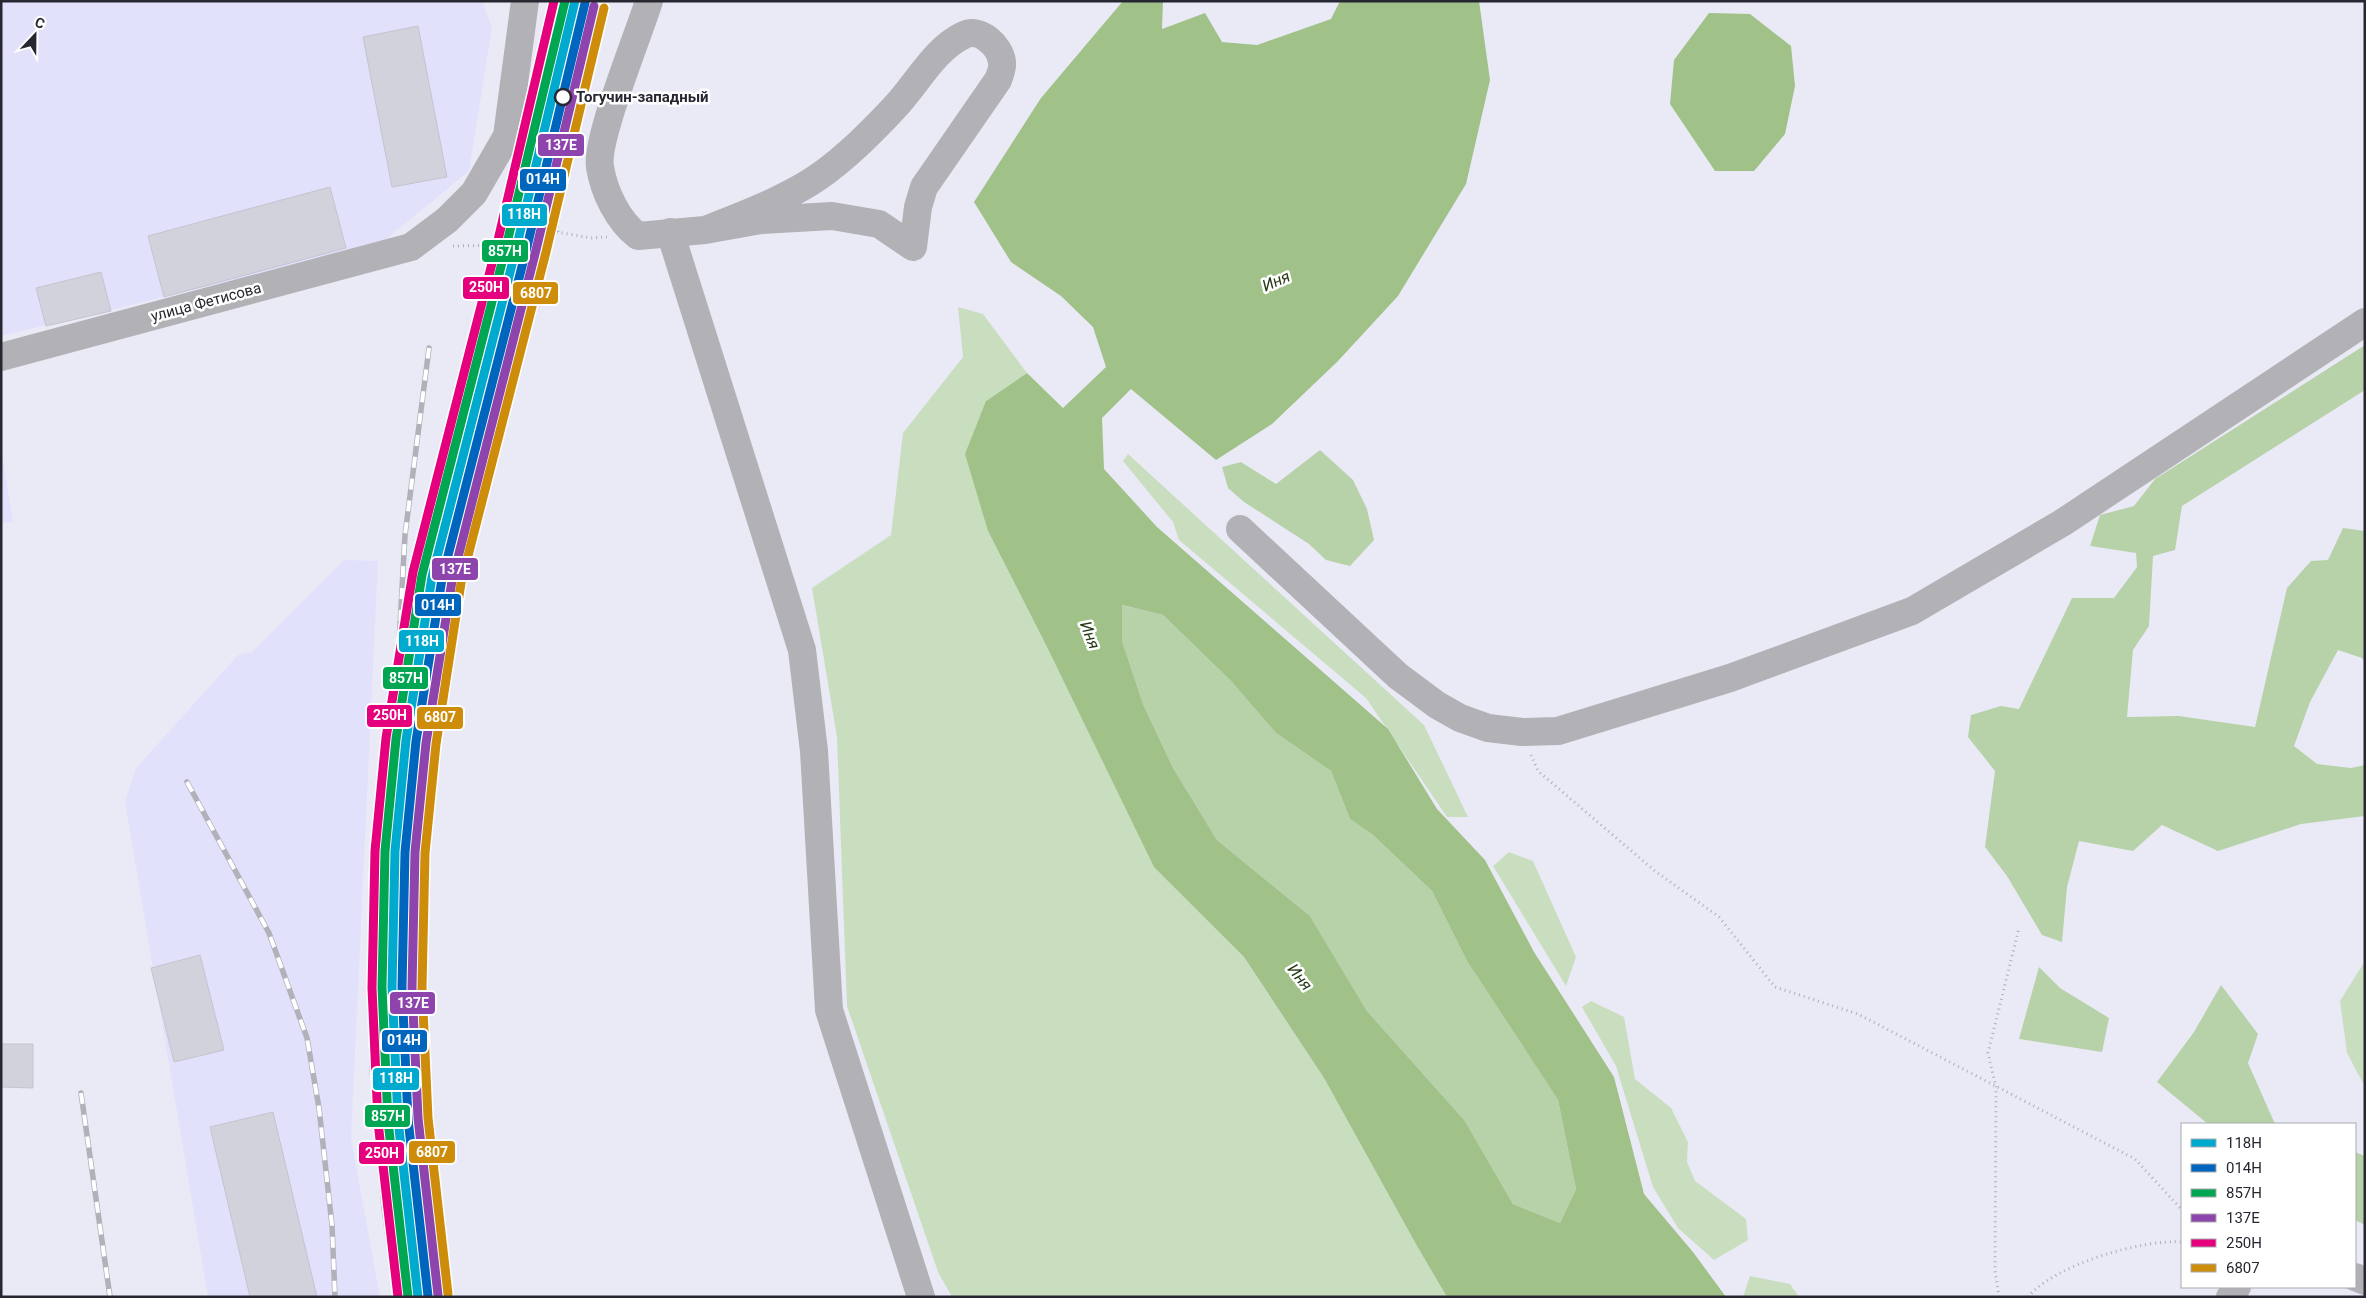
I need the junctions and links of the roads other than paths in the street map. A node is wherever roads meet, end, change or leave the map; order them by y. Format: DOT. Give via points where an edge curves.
graph roads {
  1 [pos="525,1"];
  2 [pos="649,1"];
  3 [pos="705,230"];
  4 [pos="670,232"];
  5 [pos="2365,322"];
  6 [pos="1,356"];
  7 [pos="1240,529"];
  8 [pos="921,1297"];
  1 -- 6 [label="street, улица Фетисова" via="507,136 474,193 447,220 411,247"];
  2 -- 4 [label="street" via="603,135 599,166 611,200 625,226 638,236"];
  3 -- 3 [label="street" via="761,220 832,216 879,224 913,247 924,187 998,80 1003,63 997,48 974,32 965,34 947,46 894,109 850,151 810,182"];
  3 -- 4 [label="street"];
  4 -- 8 [label="street" via="802,650 814,751 829,1010"];
  5 -- 7 [label="street" via="2062,523 1912,611 1730,678 1558,731 1522,732 1488,728 1437,705 1398,676"];
}
